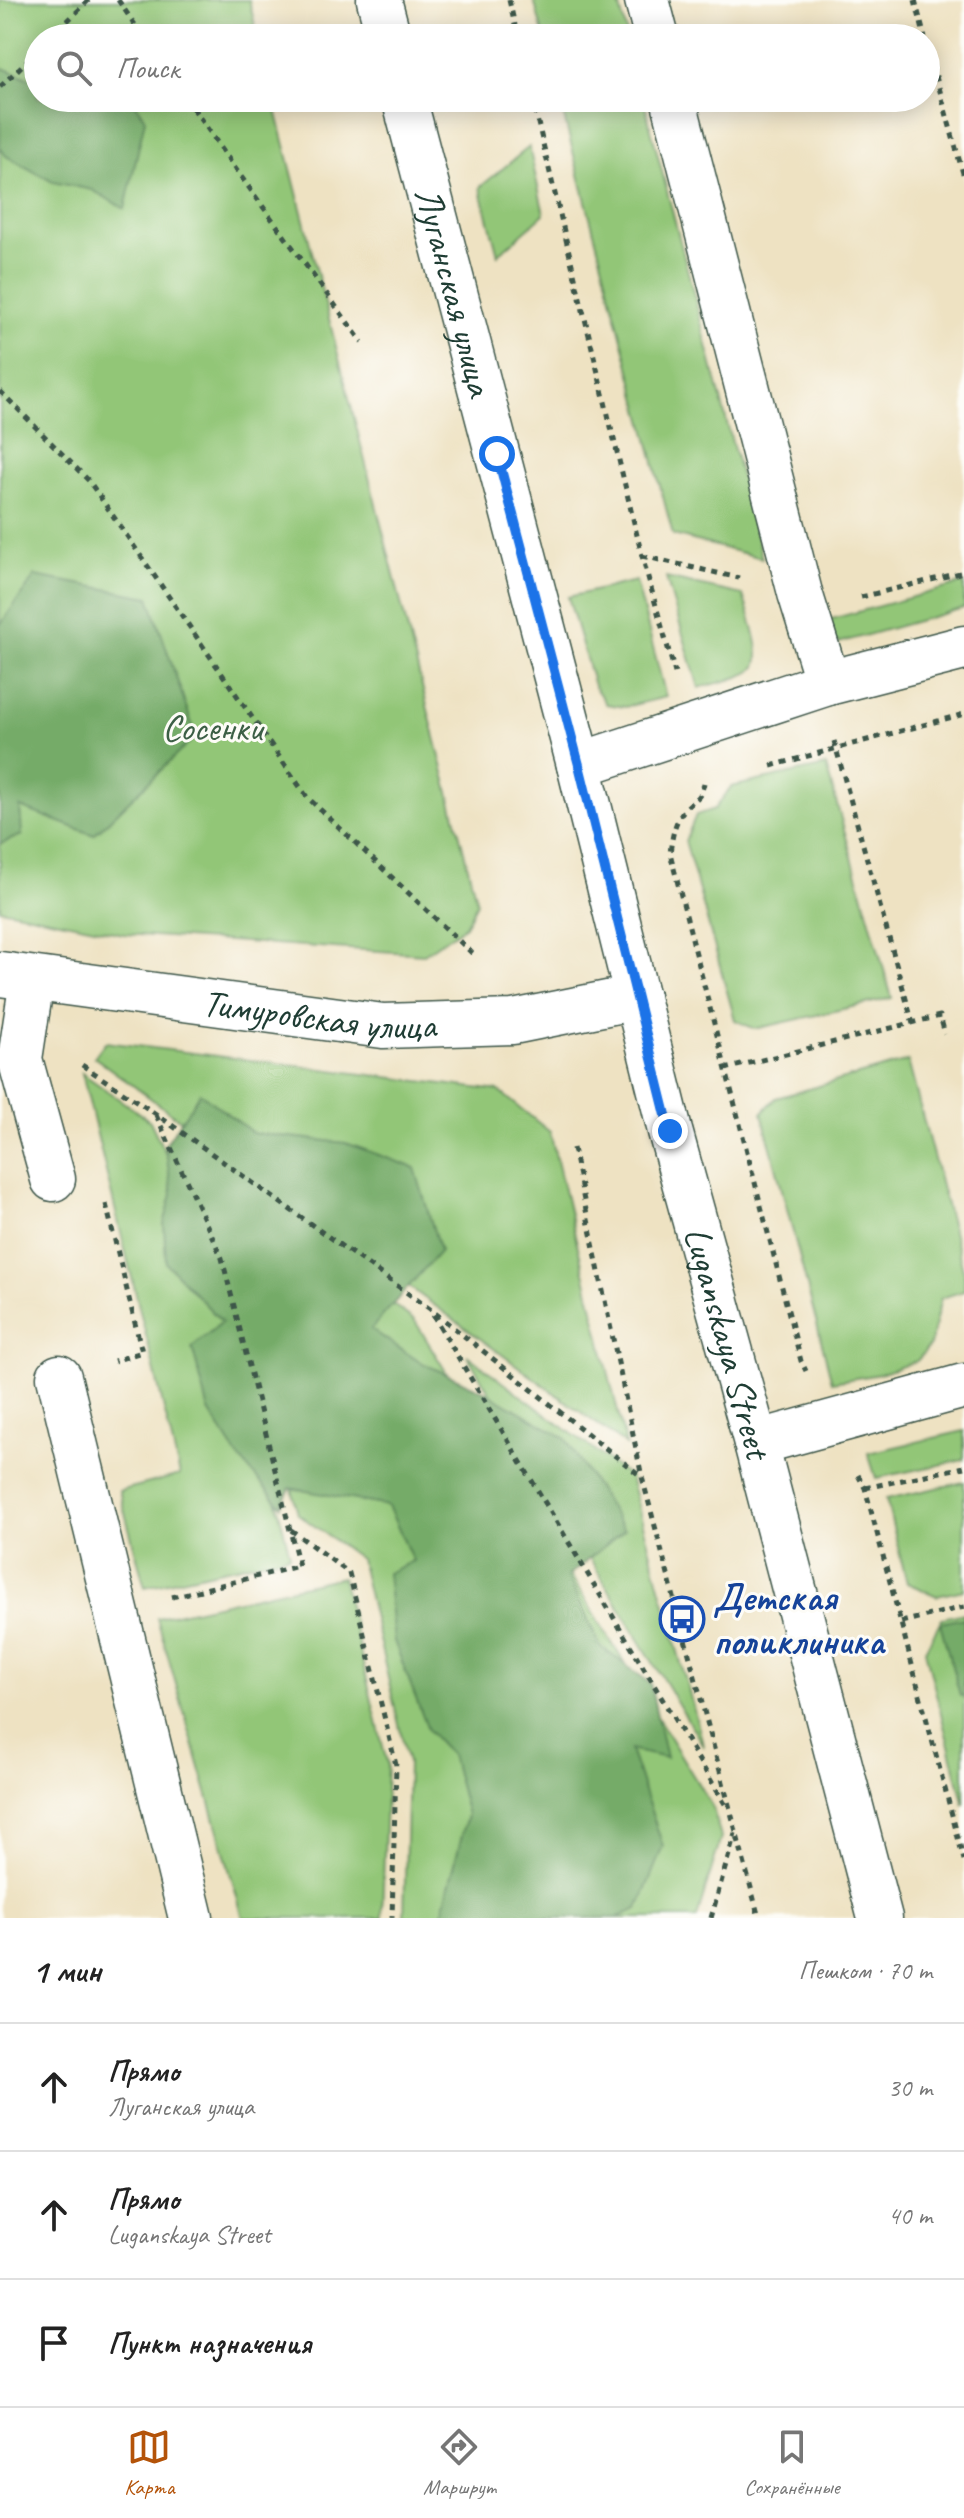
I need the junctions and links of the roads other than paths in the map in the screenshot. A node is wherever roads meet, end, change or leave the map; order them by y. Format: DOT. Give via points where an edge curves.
graph roads {
  1 [pos="379,0"];
  2 [pos="647,0"];
  3 [pos="385,24"];
  4 [pos="653,24"];
  5 [pos="408,112"];
  6 [pos="677,112"];
  7 [pos="964,648"];
  8 [pos="823,685"];
  9 [pos="579,765"];
  10 [pos="16,977"];
  11 [pos="637,997"];
  12 [pos="53,1179"];
  13 [pos="59,1377"];
  14 [pos="964,1386"];
  15 [pos="756,1443"];
  16 [pos="191,1918"];
  17 [pos="880,1918"];
  1 -- 3 [label="main road"];
  2 -- 4 [label="main road"];
  5 -- 9 [label="main road, Луганская улица"];
  6 -- 8 [label="main road"];
  7 -- 8 [label="main road"];
  8 -- 9 [label="main road"];
  9 -- 11 [label="main road, Luganskaya Street"];
  10 -- 11 [label="main road, Тимуровская улица" via="383,1026 513,1022"];
  10 -- 12 [label="main road" via="20,1059"];
  11 -- 15 [label="main road, Luganskaya Street"];
  13 -- 16 [label="main road"];
  14 -- 15 [label="main road"];
  15 -- 17 [label="main road, Luganskaya Street"];
}
